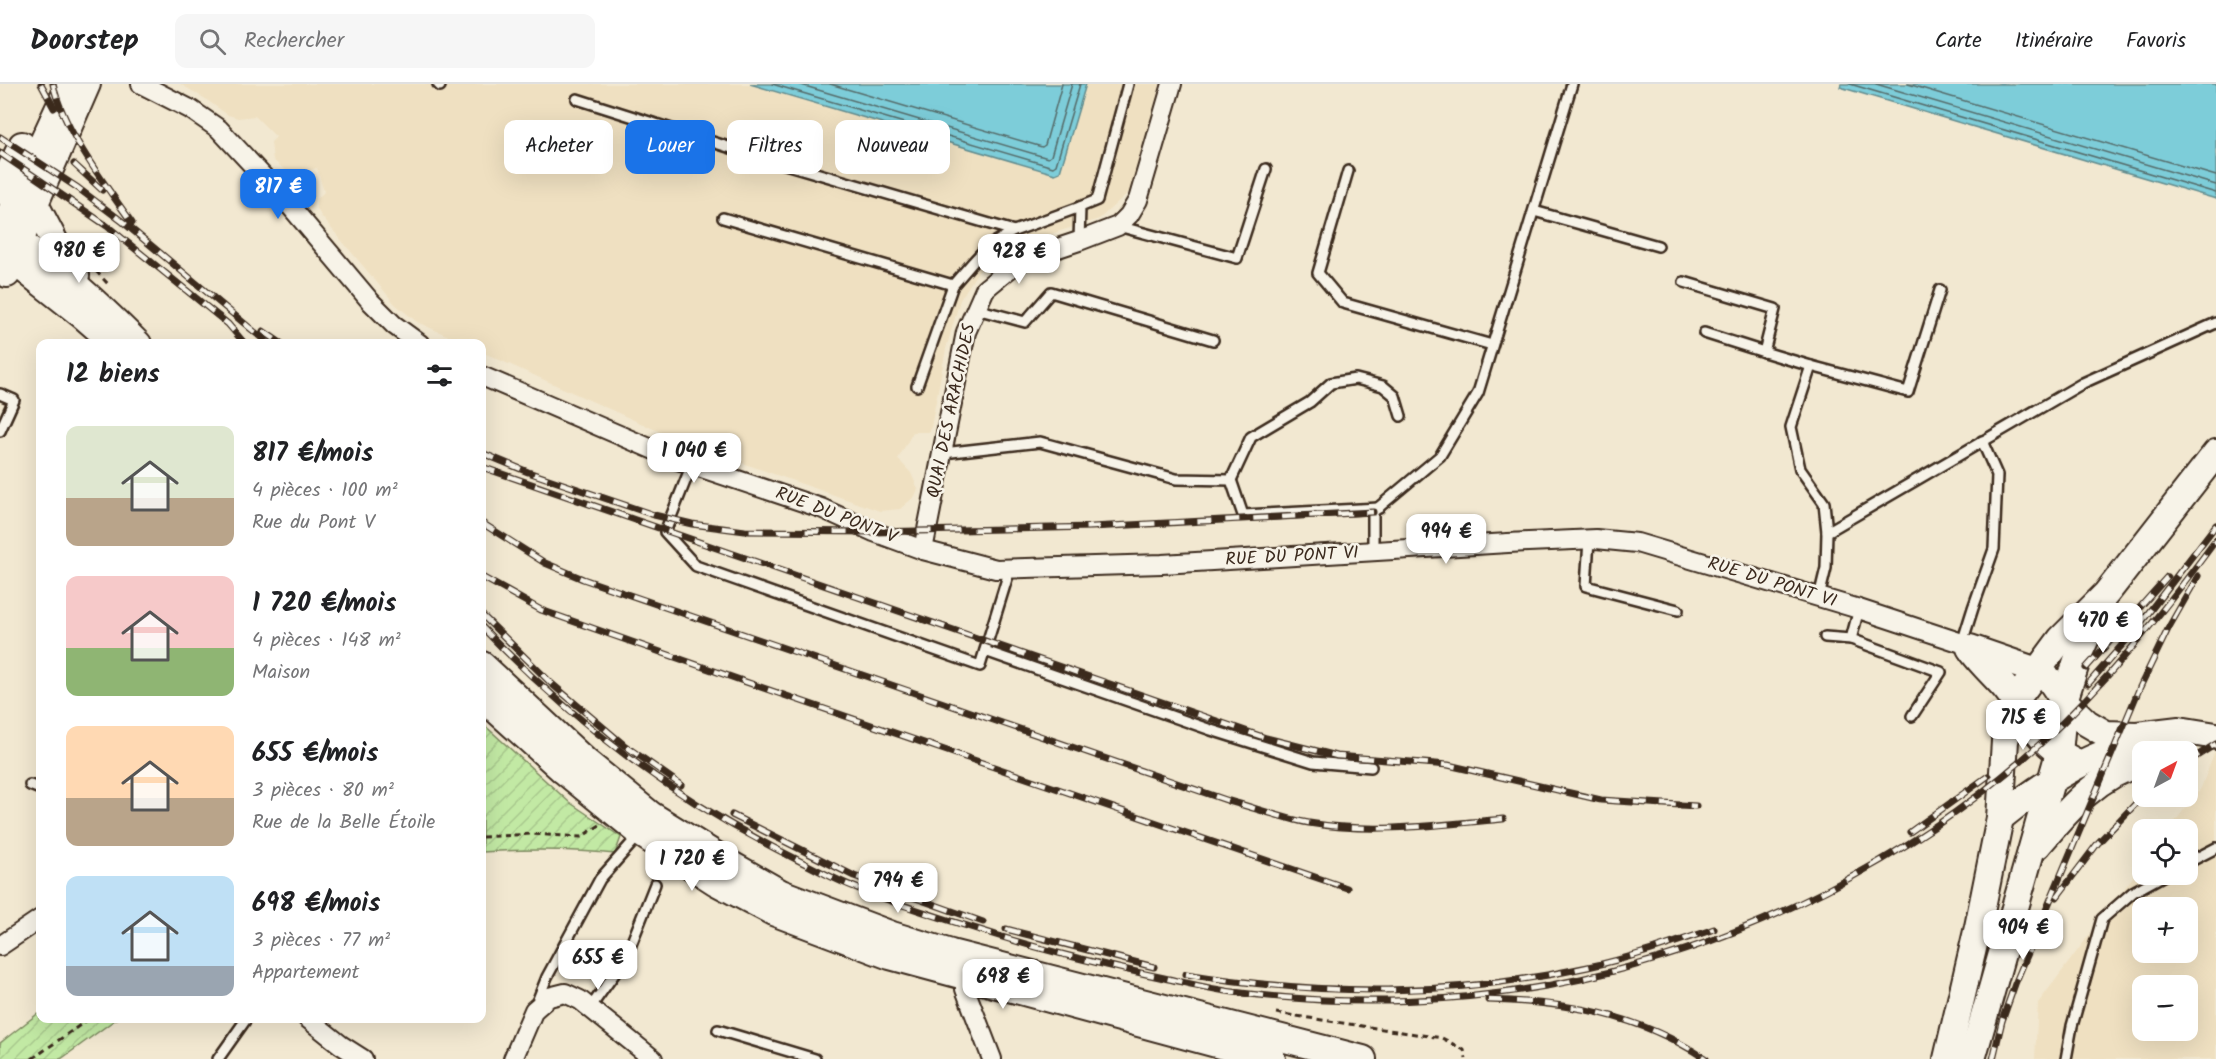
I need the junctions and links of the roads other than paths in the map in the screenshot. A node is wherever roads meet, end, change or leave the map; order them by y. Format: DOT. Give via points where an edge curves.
graph roads {
  1 [pos="54,84"];
  2 [pos="70,84"];
  3 [pos="87,84"];
  4 [pos="141,84"];
  5 [pos="1128,84"];
  6 [pos="1172,84"];
  7 [pos="1572,84"];
  8 [pos="578,99"];
  9 [pos="1266,169"];
  10 [pos="1348,171"];
  11 [pos="0,191"];
  12 [pos="35,204"];
  13 [pos="1080,207"];
  14 [pos="1534,211"];
  15 [pos="723,218"];
  16 [pos="1118,226"];
  17 [pos="1014,231"];
  18 [pos="1079,242"];
  19 [pos="1658,246"];
  20 [pos="4,253"];
  21 [pos="1684,282"];
  22 [pos="953,285"];
  23 [pos="1940,290"];
  24 [pos="91,298"];
  25 [pos="976,309"];
  26 [pos="2216,323"];
  27 [pos="1704,333"];
  28 [pos="86,339"];
  29 [pos="109,339"];
  30 [pos="133,339"];
  31 [pos="413,339"];
  32 [pos="1213,340"];
  33 [pos="1492,345"];
  34 [pos="1764,352"];
  35 [pos="1811,366"];
  36 [pos="486,378"];
  37 [pos="917,386"];
  38 [pos="0,394"];
  39 [pos="1401,416"];
  40 [pos="0,431"];
  41 [pos="1982,441"];
  42 [pos="944,453"];
  43 [pos="2216,453"];
  44 [pos="692,464"];
  45 [pos="1231,480"];
  46 [pos="1379,508"];
  47 [pos="1827,532"];
  48 [pos="1589,540"];
  49 [pos="923,550"];
  50 [pos="1373,552"];
  51 [pos="1010,569"];
  52 [pos="2106,594"];
  53 [pos="1819,597"];
  54 [pos="1859,609"];
  55 [pos="1678,610"];
  56 [pos="1825,637"];
  57 [pos="1851,639"];
  58 [pos="1966,646"];
  59 [pos="985,651"];
  60 [pos="2080,651"];
  61 [pos="486,669"];
  62 [pos="2037,671"];
  63 [pos="486,701"];
  64 [pos="2015,701"];
  65 [pos="2064,701"];
  66 [pos="1912,716"];
  67 [pos="2216,736"];
  68 [pos="2198,745"];
  69 [pos="2070,758"];
  70 [pos="2132,764"];
  71 [pos="2132,766"];
  72 [pos="1371,767"];
  73 [pos="2052,782"];
  74 [pos="30,785"];
  75 [pos="36,787"];
  76 [pos="2000,818"];
  77 [pos="640,833"];
  78 [pos="2216,848"];
  79 [pos="2032,852"];
  80 [pos="2198,857"];
  81 [pos="655,884"];
  82 [pos="2146,885"];
  83 [pos="36,922"];
  84 [pos="0,946"];
  85 [pos="965,977"];
  86 [pos="590,1008"];
  87 [pos="534,1010"];
  88 [pos="243,1023"];
  89 [pos="313,1023"];
  90 [pos="718,1030"];
  91 [pos="218,1059"];
  92 [pos="363,1059"];
  93 [pos="513,1059"];
  94 [pos="653,1059"];
  95 [pos="815,1059"];
  96 [pos="992,1059"];
  97 [pos="1272,1059"];
  98 [pos="1363,1059"];
  99 [pos="1947,1059"];
  100 [pos="1972,1059"];
  101 [pos="2066,1059"];
  1 -- 11 [label="main road"];
  2 -- 20 [label="main road"];
  3 -- 12 [label="main road"];
  4 -- 31 [label="street" via="219,129 371,302"];
  5 -- 13 [label="lane" via="1097,200"];
  6 -- 16 [label="street, QUAI DES ARACHIDES" via="1138,200"];
  7 -- 14 [label="lane"];
  8 -- 17 [label="lane"];
  9 -- 16 [label="lane" via="1238,258"];
  10 -- 33 [label="lane" via="1318,273 1343,303"];
  12 -- 20 [label="main road"];
  12 -- 24 [label="main road"];
  13 -- 17 [label="lane"];
  13 -- 18 [label="lane"];
  14 -- 19 [label="lane"];
  14 -- 33 [label="lane"];
  15 -- 22 [label="lane"];
  16 -- 18 [label="street, QUAI DES ARACHIDES"];
  17 -- 22 [label="lane" via="987,247"];
  18 -- 25 [label="street, QUAI DES ARACHIDES" via="1019,261 985,289"];
  20 -- 24 [label="main road" via="33,250"];
  20 -- 28 [label="main road"];
  20 -- 29 [label="main road"];
  21 -- 34 [label="lane" via="1775,309"];
  22 -- 37 [label="lane"];
  23 -- 35 [label="lane" via="1908,392"];
  24 -- 30 [label="main road"];
  25 -- 32 [label="lane" via="1025,322 1051,292"];
  25 -- 42 [label="street, QUAI DES ARACHIDES" via="966,332"];
  26 -- 41 [label="lane" via="2083,383"];
  27 -- 34 [label="lane"];
  33 -- 46 [label="lane" via="1478,393 1440,456"];
  34 -- 35 [label="lane"];
  35 -- 47 [label="lane" via="1791,428 1800,469 1824,503"];
  36 -- 44 [label="street, RUE DU PONT V"];
  38 -- 40 [label="lane" via="14,400"];
  39 -- 45 [label="lane" via="1395,396 1383,386 1356,379 1331,383 1310,402 1251,436"];
  41 -- 47 [label="lane"];
  41 -- 58 [label="lane" via="1997,474 1994,549"];
  42 -- 45 [label="lane" via="1040,442 1176,479"];
  42 -- 49 [label="street, QUAI DES ARACHIDES"];
  43 -- 52 [label="main road"];
  44 -- 49 [label="street, RUE DU PONT V" via="822,508"];
  44 -- 59 [label="lane" via="665,532 696,566 980,666"];
  45 -- 46 [label="lane" via="1243,515"];
  46 -- 50 [label="lane" via="1373,512"];
  47 -- 53 [label="lane" via="1826,568"];
  48 -- 50 [label="street, RUE DU PONT VI"];
  48 -- 53 [label="street, RUE DU PONT VI" via="1637,543"];
  48 -- 55 [label="lane" via="1586,586"];
  49 -- 51 [label="street, RUE DU PONT VI"];
  50 -- 51 [label="street, RUE DU PONT VI"];
  51 -- 59 [label="lane"];
  52 -- 60 [label="main road"];
  52 -- 62 [label="main road" via="2071,627"];
  53 -- 54 [label="street, RUE DU PONT VI"];
  54 -- 57 [label="lane"];
  54 -- 58 [label="street, RUE DU PONT VI"];
  56 -- 57 [label="lane"];
  57 -- 66 [label="lane" via="1941,672"];
  58 -- 62 [label="main road"];
  58 -- 64 [label="main road"];
  59 -- 72 [label="lane" via="1313,762"];
  60 -- 62 [label="main road"];
  60 -- 65 [label="main road"];
  61 -- 98 [label="main road" via="585,761 651,815 781,893 951,953"];
  62 -- 64 [label="main road"];
  62 -- 65 [label="main road" via="2050,680"];
  63 -- 77 [label="main road"];
  64 -- 69 [label="main road" via="2038,735"];
  64 -- 76 [label="main road" via="2005,741"];
  65 -- 67 [label="main road" via="2086,723 2106,734 2179,730"];
  65 -- 69 [label="main road"];
  67 -- 68 [label="main road"];
  67 -- 69 [label="main road"];
  69 -- 70 [label="main road"];
  69 -- 73 [label="main road"];
  71 -- 79 [label="main road" via="2099,782 2080,798"];
  73 -- 76 [label="main road"];
  73 -- 79 [label="main road"];
  74 -- 75 [label="lane"];
  76 -- 99 [label="main road"];
  77 -- 85 [label="main road" via="716,882 773,912 890,956"];
  77 -- 87 [label="lane" via="600,879 547,977"];
  78 -- 80 [label="lane"];
  79 -- 100 [label="main road"];
  81 -- 86 [label="lane" via="630,947"];
  82 -- 101 [label="lane" via="2102,919"];
  83 -- 84 [label="street"];
  85 -- 96 [label="street" via="965,989"];
  85 -- 97 [label="main road"];
  86 -- 87 [label="street" via="565,993 549,997"];
  86 -- 94 [label="street"];
  87 -- 93 [label="street"];
  88 -- 91 [label="lane"];
  89 -- 92 [label="street"];
  90 -- 95 [label="lane"];
}
